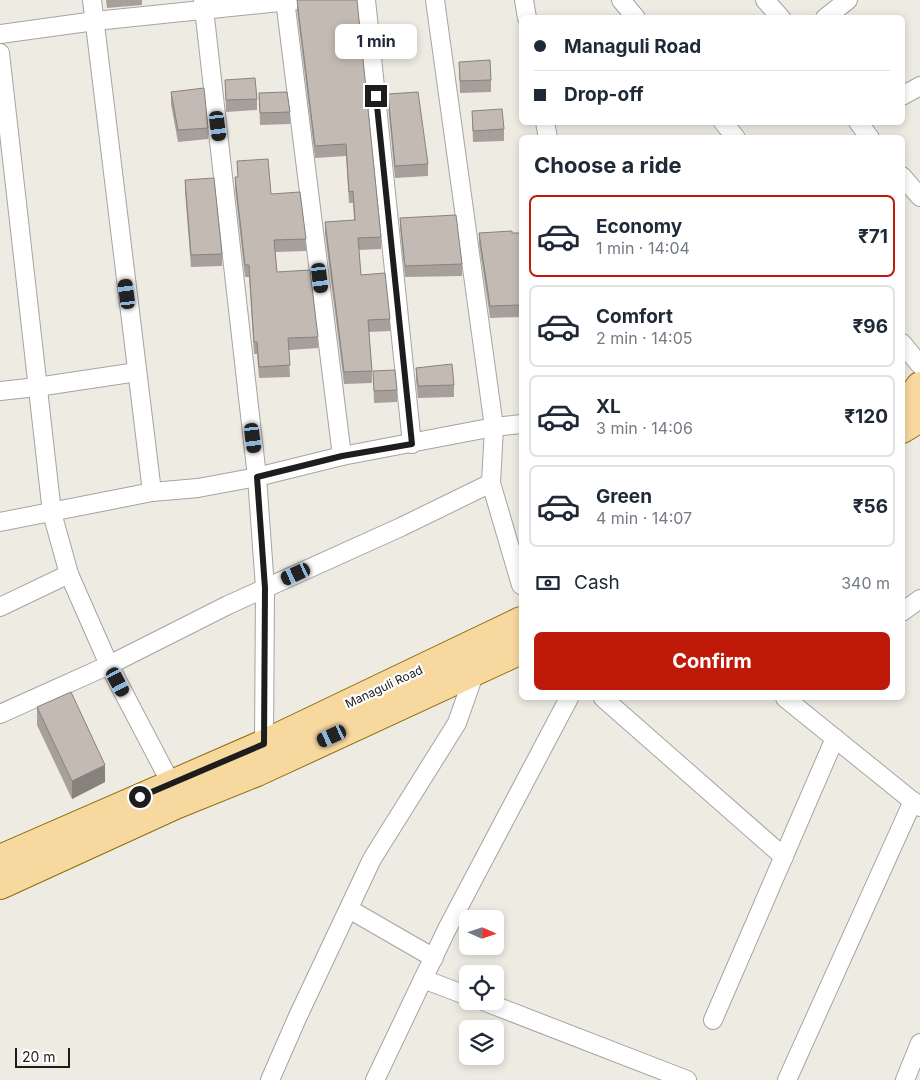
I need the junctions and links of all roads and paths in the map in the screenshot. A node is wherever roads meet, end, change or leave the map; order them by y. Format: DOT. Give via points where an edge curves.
graph roads {
  1 [pos="92,0"];
  2 [pos="366,0"];
  3 [pos="435,0"];
  4 [pos="524,0"];
  5 [pos="621,0"];
  6 [pos="765,0"];
  7 [pos="848,0"];
  8 [pos="290,1"];
  9 [pos="204,5"];
  10 [pos="526,15"];
  11 [pos="634,15"];
  12 [pos="778,15"];
  13 [pos="828,15"];
  14 [pos="95,21"];
  15 [pos="0,34"];
  16 [pos="0,53"];
  17 [pos="920,86"];
  18 [pos="905,94"];
  19 [pos="860,125"];
  20 [pos="868,135"];
  21 [pos="905,180"];
  22 [pos="920,197"];
  23 [pos="905,346"];
  24 [pos="920,365"];
  25 [pos="137,372"];
  26 [pos="920,386"];
  27 [pos="37,387"];
  28 [pos="0,391"];
  29 [pos="905,398"];
  30 [pos="920,418"];
  31 [pos="519,424"];
  32 [pos="494,427"];
  33 [pos="905,427"];
  34 [pos="412,444"];
  35 [pos="342,456"];
  36 [pos="257,477"];
  37 [pos="491,483"];
  38 [pos="152,492"];
  39 [pos="52,513"];
  40 [pos="0,522"];
  41 [pos="69,574"];
  42 [pos="519,577"];
  43 [pos="265,588"];
  44 [pos="920,599"];
  45 [pos="0,607"];
  46 [pos="905,610"];
  47 [pos="519,622"];
  48 [pos="519,651"];
  49 [pos="109,665"];
  50 [pos="476,669"];
  51 [pos="569,700"];
  52 [pos="604,700"];
  53 [pos="793,700"];
  54 [pos="0,714"];
  55 [pos="834,738"];
  56 [pos="264,744"];
  57 [pos="176,793"];
  58 [pos="916,804"];
  59 [pos="784,856"];
  60 [pos="0,859"];
  61 [pos="0,885"];
  62 [pos="349,908"];
  63 [pos="434,958"];
  64 [pos="423,979"];
  65 [pos="459,993"];
  66 [pos="504,1009"];
  67 [pos="713,1020"];
  68 [pos="920,1044"];
  69 [pos="270,1080"];
  70 [pos="375,1080"];
  71 [pos="687,1080"];
  72 [pos="787,1080"];
  73 [pos="905,1080"];
  1 -- 14 [label="street"];
  2 -- 34 [label="street"];
  3 -- 32 [label="street"];
  4 -- 10 [label="street"];
  5 -- 11 [label="street"];
  6 -- 12 [label="street"];
  7 -- 13 [label="street"];
  8 -- 9 [label="street"];
  8 -- 35 [label="street"];
  9 -- 14 [label="street"];
  9 -- 36 [label="street"];
  14 -- 15 [label="street"];
  14 -- 25 [label="street"];
  16 -- 27 [label="street"];
  17 -- 18 [label="street"];
  19 -- 20 [label="street"];
  21 -- 22 [label="street"];
  23 -- 24 [label="street"];
  25 -- 27 [label="street"];
  25 -- 38 [label="street"];
  26 -- 29 [label="main road"];
  27 -- 28 [label="street"];
  27 -- 39 [label="street"];
  30 -- 33 [label="main road"];
  31 -- 32 [label="street"];
  32 -- 34 [label="street"];
  32 -- 37 [label="street"];
  34 -- 35 [label="street"];
  35 -- 36 [label="street"];
  36 -- 38 [label="street" via="198,488"];
  36 -- 43 [label="street"];
  37 -- 42 [label="street"];
  37 -- 43 [label="street"];
  38 -- 39 [label="street"];
  39 -- 40 [label="street"];
  39 -- 41 [label="street"];
  41 -- 45 [label="street"];
  41 -- 49 [label="street"];
  43 -- 49 [label="street"];
  43 -- 56 [label="street"];
  44 -- 46 [label="street"];
  47 -- 56 [label="main road, Managuli Road"];
  48 -- 50 [label="main road, Managuli Road"];
  49 -- 54 [label="street"];
  49 -- 57 [label="street"];
  50 -- 57 [label="main road, Managuli Road" via="257,772"];
  50 -- 62 [label="street" via="457,723 372,859"];
  51 -- 63 [label="street" via="446,929"];
  52 -- 59 [label="street"];
  53 -- 55 [label="street"];
  55 -- 58 [label="street"];
  55 -- 59 [label="street"];
  56 -- 57 [label="main road, Managuli Road"];
  57 -- 60 [label="main road, Managuli Road"];
  57 -- 61 [label="main road, Managuli Road"];
  58 -- 72 [label="street"];
  59 -- 67 [label="street"];
  62 -- 63 [label="street"];
  62 -- 69 [label="street"];
  63 -- 64 [label="street"];
  64 -- 65 [label="street"];
  64 -- 70 [label="street"];
  66 -- 71 [label="street"];
  68 -- 73 [label="street"];
}
